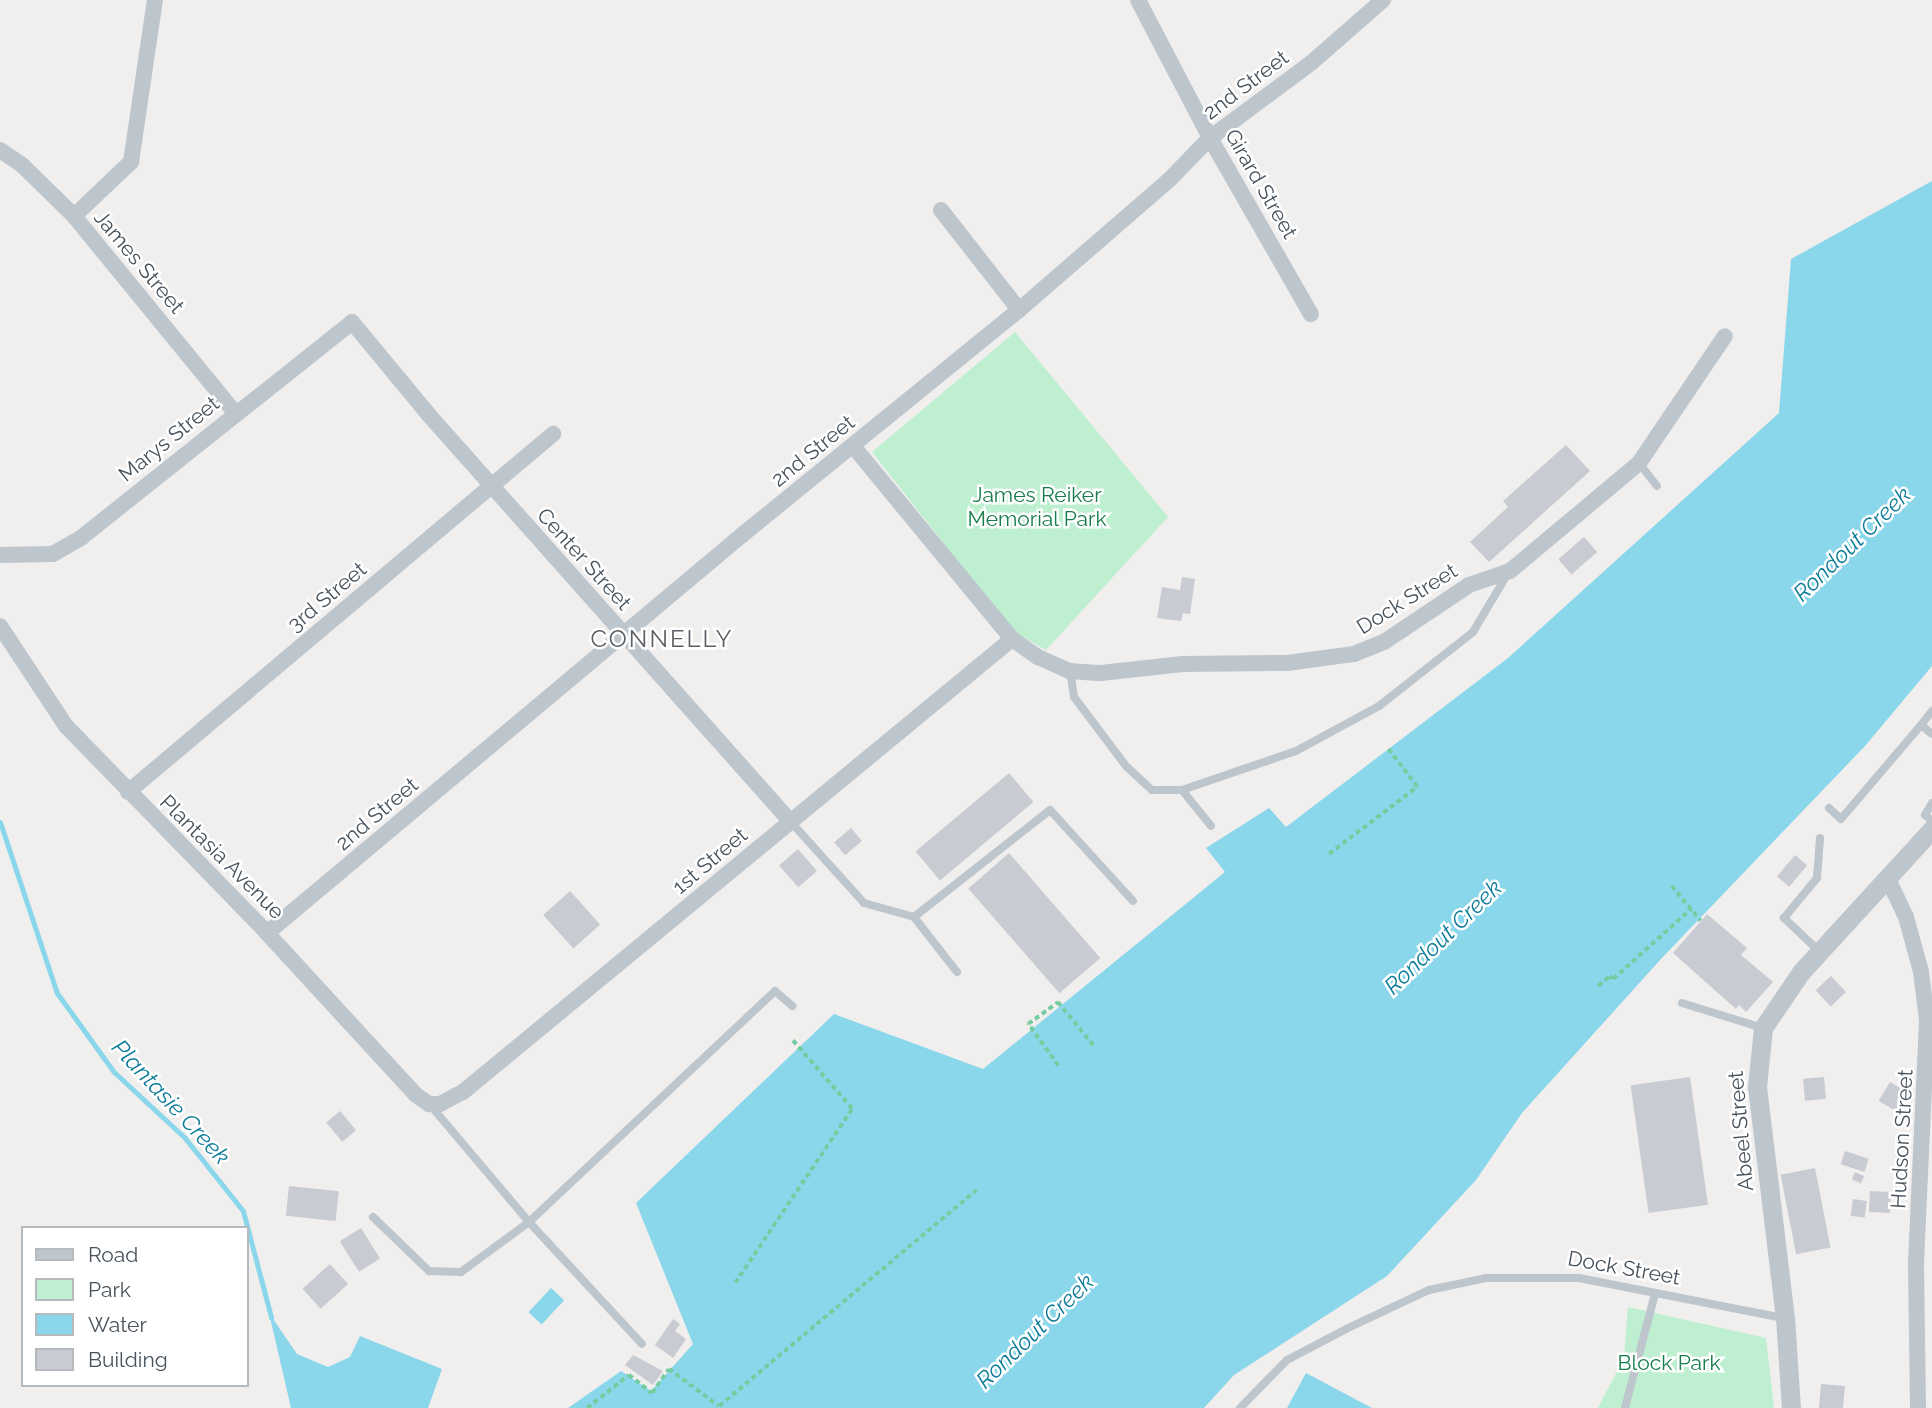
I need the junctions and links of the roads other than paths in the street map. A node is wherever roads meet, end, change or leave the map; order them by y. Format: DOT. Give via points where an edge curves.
graph roads {
  1 [pos="155,0"];
  2 [pos="1138,0"];
  3 [pos="1383,0"];
  4 [pos="1210,138"];
  5 [pos="0,149"];
  6 [pos="941,210"];
  7 [pos="74,216"];
  8 [pos="1019,310"];
  9 [pos="1311,314"];
  10 [pos="352,322"];
  11 [pos="1725,336"];
  12 [pos="235,413"];
  13 [pos="553,434"];
  14 [pos="853,446"];
  15 [pos="1639,463"];
  16 [pos="492,486"];
  17 [pos="1657,486"];
  18 [pos="0,555"];
  19 [pos="1510,570"];
  20 [pos="0,626"];
  21 [pos="624,635"];
  22 [pos="1012,639"];
  23 [pos="1070,671"];
  24 [pos="1932,711"];
  25 [pos="1921,725"];
  26 [pos="1932,734"];
  27 [pos="1182,790"];
  28 [pos="128,792"];
  29 [pos="1932,803"];
  30 [pos="1829,808"];
  31 [pos="790,821"];
  32 [pos="1932,821"];
  33 [pos="1211,826"];
  34 [pos="1932,829"];
  35 [pos="1820,838"];
  36 [pos="1888,880"];
  37 [pos="1133,901"];
  38 [pos="914,917"];
  39 [pos="267,933"];
  40 [pos="1820,952"];
  41 [pos="957,972"];
  42 [pos="1682,1003"];
  43 [pos="792,1006"];
  44 [pos="1763,1028"];
  45 [pos="429,1104"];
  46 [pos="373,1217"];
  47 [pos="529,1222"];
  48 [pos="1655,1294"];
  49 [pos="1785,1318"];
  50 [pos="642,1344"];
  51 [pos="1240,1408"];
  52 [pos="1625,1408"];
  53 [pos="1791,1408"];
  54 [pos="1918,1408"];
  1 -- 7 [label="street" via="131,162"];
  2 -- 4 [label="street, Girard Street"];
  3 -- 4 [label="street, 2nd Street" via="1311,63"];
  4 -- 8 [label="street, 2nd Street" via="1170,179"];
  4 -- 9 [label="street, Girard Street"];
  5 -- 7 [label="street, James Street"];
  6 -- 8 [label="street"];
  7 -- 12 [label="street, James Street"];
  8 -- 14 [label="street, 2nd Street"];
  10 -- 12 [label="street, Marys Street"];
  10 -- 16 [label="street, Center Street"];
  11 -- 15 [label="street, Dock Street"];
  12 -- 18 [label="street, Marys Street" via="82,537 53,554"];
  13 -- 16 [label="street, 3rd Street"];
  14 -- 21 [label="street, 2nd Street"];
  14 -- 22 [label="street"];
  15 -- 17 [label="lane"];
  15 -- 19 [label="street, Dock Street"];
  16 -- 21 [label="street, Center Street"];
  16 -- 28 [label="street, 3rd Street"];
  19 -- 23 [label="street, Dock Street" via="1469,585 1384,642 1354,654 1287,663"];
  19 -- 27 [label="lane" via="1473,632 1380,706 1296,751"];
  20 -- 28 [label="street, Plantasia Avenue" via="66,726"];
  21 -- 31 [label="street, Center Street"];
  21 -- 39 [label="street, 2nd Street"];
  22 -- 23 [label="street"];
  22 -- 31 [label="street, 1st Street"];
  23 -- 27 [label="lane" via="1074,697 1126,766 1152,790"];
  24 -- 25 [label="lane"];
  25 -- 26 [label="lane"];
  25 -- 30 [label="lane" via="1841,819"];
  27 -- 33 [label="lane"];
  28 -- 39 [label="street, Plantasia Avenue"];
  29 -- 32 [label="lane" via="1925,815"];
  31 -- 38 [label="lane" via="864,903"];
  31 -- 45 [label="street, 1st Street" via="463,1092 440,1104"];
  34 -- 36 [label="street, Abeel Street"];
  35 -- 40 [label="lane" via="1817,878 1784,918"];
  36 -- 40 [label="street, Abeel Street"];
  36 -- 54 [label="street, Hudson Street" via="1909,928 1927,1020 1916,1264"];
  37 -- 38 [label="lane" via="1050,810"];
  38 -- 41 [label="lane"];
  39 -- 45 [label="street, Plantasia Avenue"];
  40 -- 44 [label="street, Abeel Street" via="1774,1007"];
  42 -- 44 [label="lane"];
  43 -- 47 [label="lane" via="775,991"];
  44 -- 49 [label="street, Abeel Street" via="1757,1087"];
  45 -- 47 [label="lane"];
  46 -- 47 [label="lane" via="429,1270 461,1272"];
  47 -- 50 [label="lane"];
  48 -- 49 [label="lane, Dock Street"];
  48 -- 51 [label="lane, Dock Street" via="1579,1278 1529,1276 1486,1278 1429,1290 1287,1360"];
  48 -- 52 [label="lane"];
  49 -- 53 [label="street, Abeel Street"];
}
